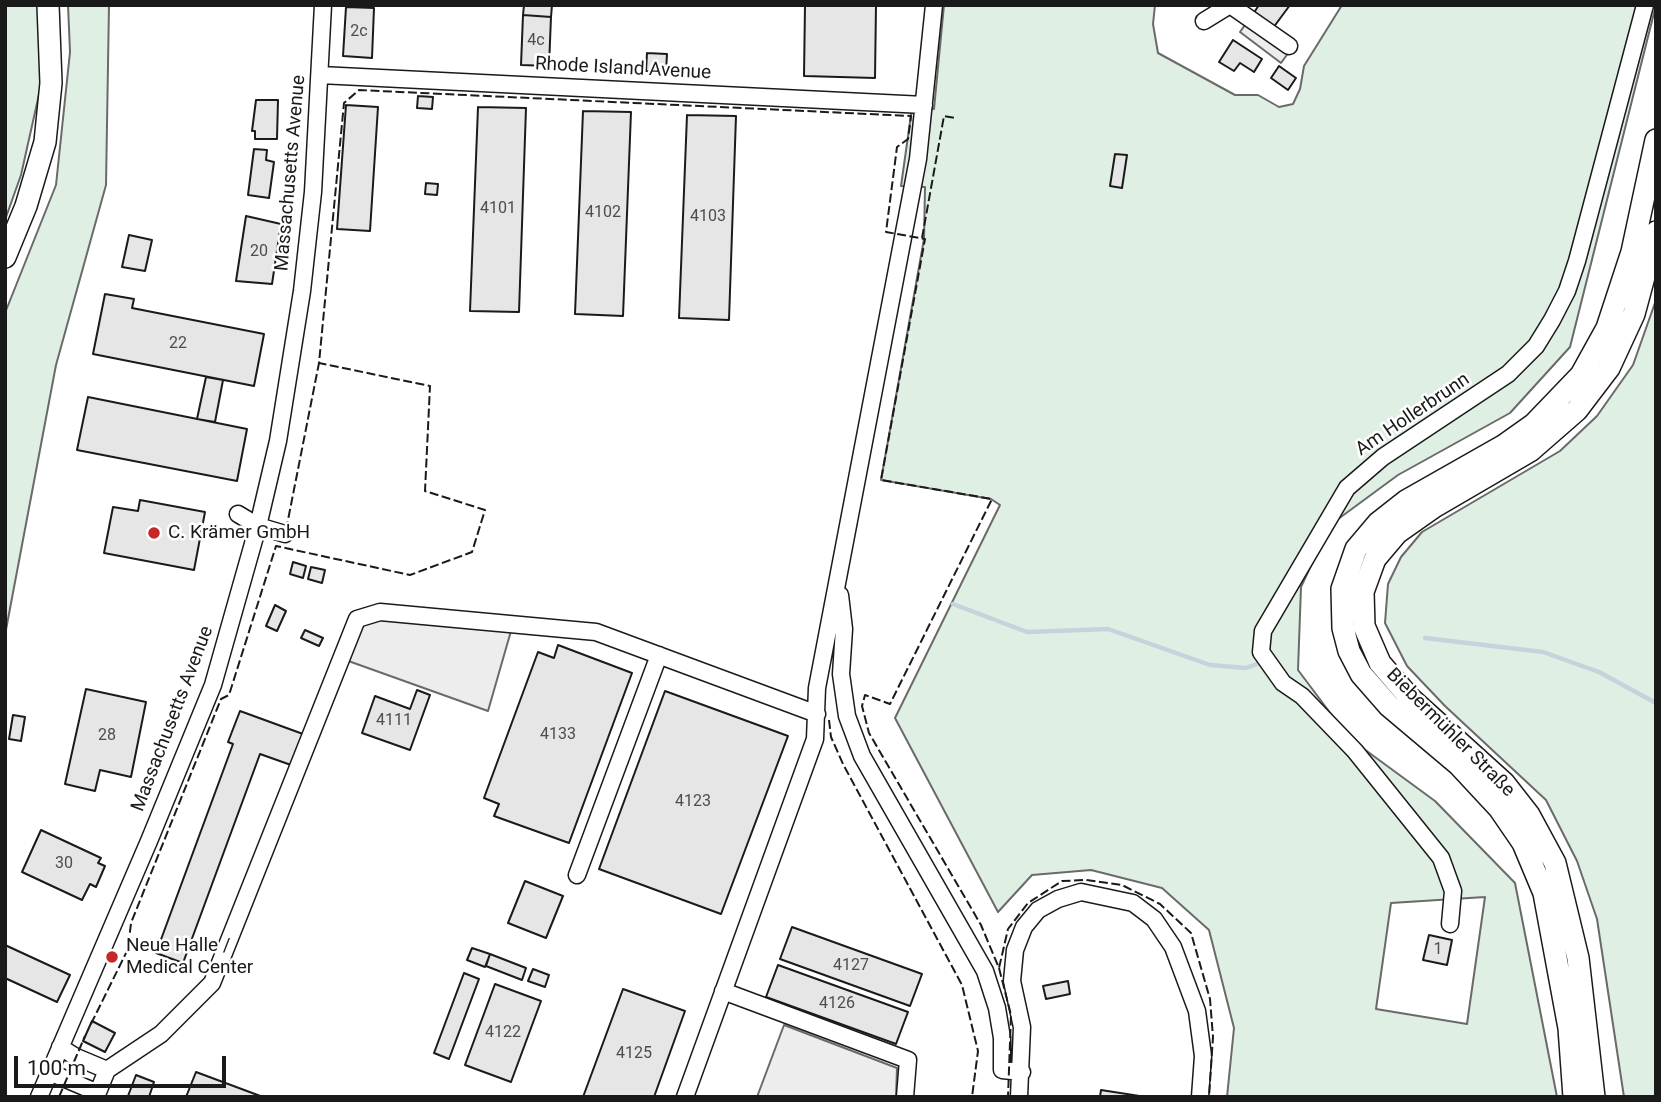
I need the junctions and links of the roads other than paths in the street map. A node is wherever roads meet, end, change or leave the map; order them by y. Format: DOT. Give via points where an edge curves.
graph roads {
  1 [pos="48,5"];
  2 [pos="323,5"];
  3 [pos="934,5"];
  4 [pos="1230,5"];
  5 [pos="1645,5"];
  6 [pos="1204,21"];
  7 [pos="1289,46"];
  8 [pos="320,75"];
  9 [pos="924,105"];
  10 [pos="1656,141"];
  11 [pos="1656,232"];
  12 [pos="5,257"];
  13 [pos="238,514"];
  14 [pos="258,526"];
  15 [pos="285,534"];
  16 [pos="838,578"];
  17 [pos="659,655"];
  18 [pos="817,714"];
  19 [pos="577,875"];
  20 [pos="1450,924"];
  21 [pos="723,991"];
  22 [pos="61,1047"];
  23 [pos="107,1070"];
  24 [pos="50,1072"];
  25 [pos="1022,1072"];
  26 [pos="96,1095"];
  27 [pos="38,1097"];
  28 [pos="685,1097"];
  29 [pos="905,1097"];
  30 [pos="1019,1097"];
  31 [pos="1200,1097"];
  32 [pos="1574,1097"];
  33 [pos="1594,1097"];
  1 -- 12 [label="main road" via="51,83 45,142"];
  2 -- 8 [label="street, Massachusetts Avenue"];
  3 -- 9 [label="street"];
  4 -- 6 [label="street"];
  4 -- 7 [label="street"];
  5 -- 20 [label="street, Am Hollerbrunn" via="1577,261 1552,320 1508,374 1383,457 1347,488 1263,631 1261,652 1283,683 1302,696 1355,751 1441,858 1452,891"];
  8 -- 9 [label="street, Rhode Island Avenue"];
  8 -- 14 [label="street, Massachusetts Avenue" via="302,291 278,442"];
  9 -- 16 [label="street" via="918,159"];
  10 -- 32 [label="main road" via="1632,252 1607,328 1581,375 1534,424 1406,501 1378,523 1356,549 1342,589 1343,628 1361,674 1389,706 1459,765 1523,843 1544,893 1569,1028"];
  11 -- 33 [label="main road, Biebermühler Straße" via="1634,314 1609,368 1577,410 1530,451 1397,533 1376,559 1363,592 1364,626 1380,663 1410,698 1504,783 1528,814 1555,863 1578,958"];
  13 -- 14 [label="street"];
  14 -- 15 [label="street"];
  14 -- 22 [label="street, Massachusetts Avenue" via="213,685"];
  16 -- 18 [label="street" via="817,688"];
  16 -- 25 [label="street" via="847,716 862,756 985,971 997,1008 1002,1070"];
  17 -- 18 [label="street"];
  17 -- 19 [label="street"];
  17 -- 23 [label="street" via="596,632 380,612 357,619 212,983 161,1034"];
  18 -- 21 [label="street" via="815,739"];
  21 -- 28 [label="street"];
  21 -- 29 [label="street" via="908,1060"];
  22 -- 23 [label="street"];
  22 -- 24 [label="street, Massachusetts Avenue"];
  23 -- 26 [label="street"];
  24 -- 26 [label="street"];
  24 -- 27 [label="street, Massachusetts Avenue"];
  25 -- 30 [label="street"];
  25 -- 31 [label="street" via="1022,1027 1012,981 1015,950 1024,927 1058,899 1081,892 1107,895 1133,903 1154,919 1173,947 1197,1011 1203,1056"];
}
